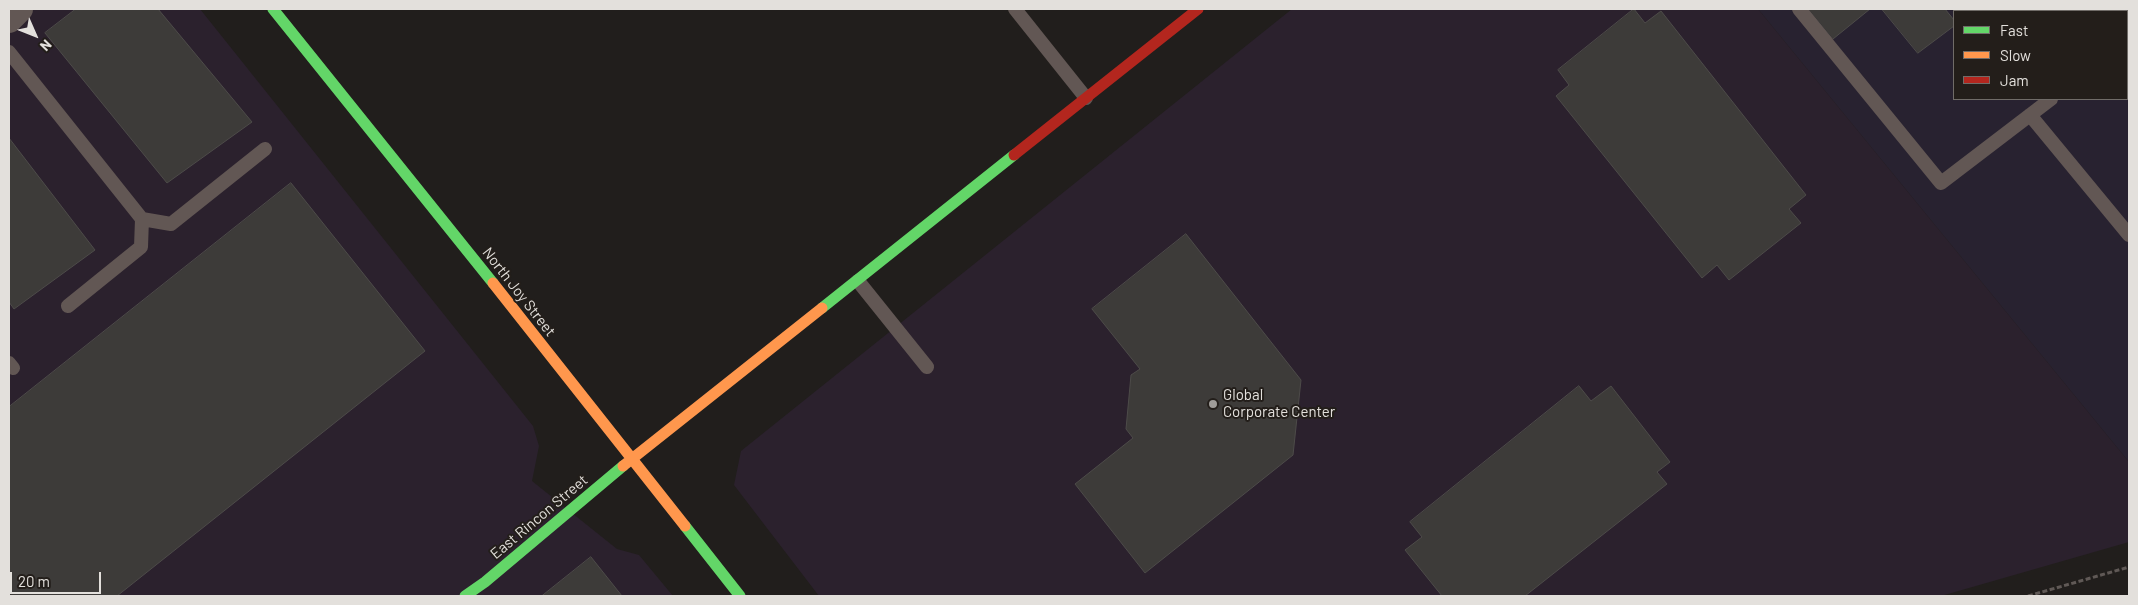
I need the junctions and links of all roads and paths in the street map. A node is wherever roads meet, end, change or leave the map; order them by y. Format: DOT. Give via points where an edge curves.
graph roads {
  1 [pos="20,9"];
  2 [pos="273,9"];
  3 [pos="1015,9"];
  4 [pos="1198,9"];
  5 [pos="1799,9"];
  6 [pos="9,20"];
  7 [pos="9,52"];
  8 [pos="1086,98"];
  9 [pos="2050,100"];
  10 [pos="2030,115"];
  11 [pos="265,149"];
  12 [pos="142,219"];
  13 [pos="2129,235"];
  14 [pos="858,281"];
  15 [pos="68,306"];
  16 [pos="927,367"];
  17 [pos="630,460"];
  18 [pos="2129,567"];
  19 [pos="465,596"];
  20 [pos="740,596"];
  21 [pos="2028,596"];
  1 -- 6 [label="street"];
  2 -- 17 [label="street, North Joy Street"];
  3 -- 8 [label="lane"];
  4 -- 8 [label="street, East Rincon Street"];
  5 -- 10 [label="lane" via="1941,183"];
  7 -- 12 [label="lane"];
  8 -- 14 [label="street, East Rincon Street"];
  9 -- 10 [label="lane"];
  10 -- 13 [label="lane"];
  11 -- 12 [label="lane" via="170,224"];
  12 -- 15 [label="lane" via="141,247"];
  14 -- 16 [label="lane"];
  14 -- 17 [label="street, East Rincon Street"];
  17 -- 19 [label="street, East Rincon Street"];
  17 -- 20 [label="street, North Joy Street"];
  18 -- 21 [label="path"];
}
